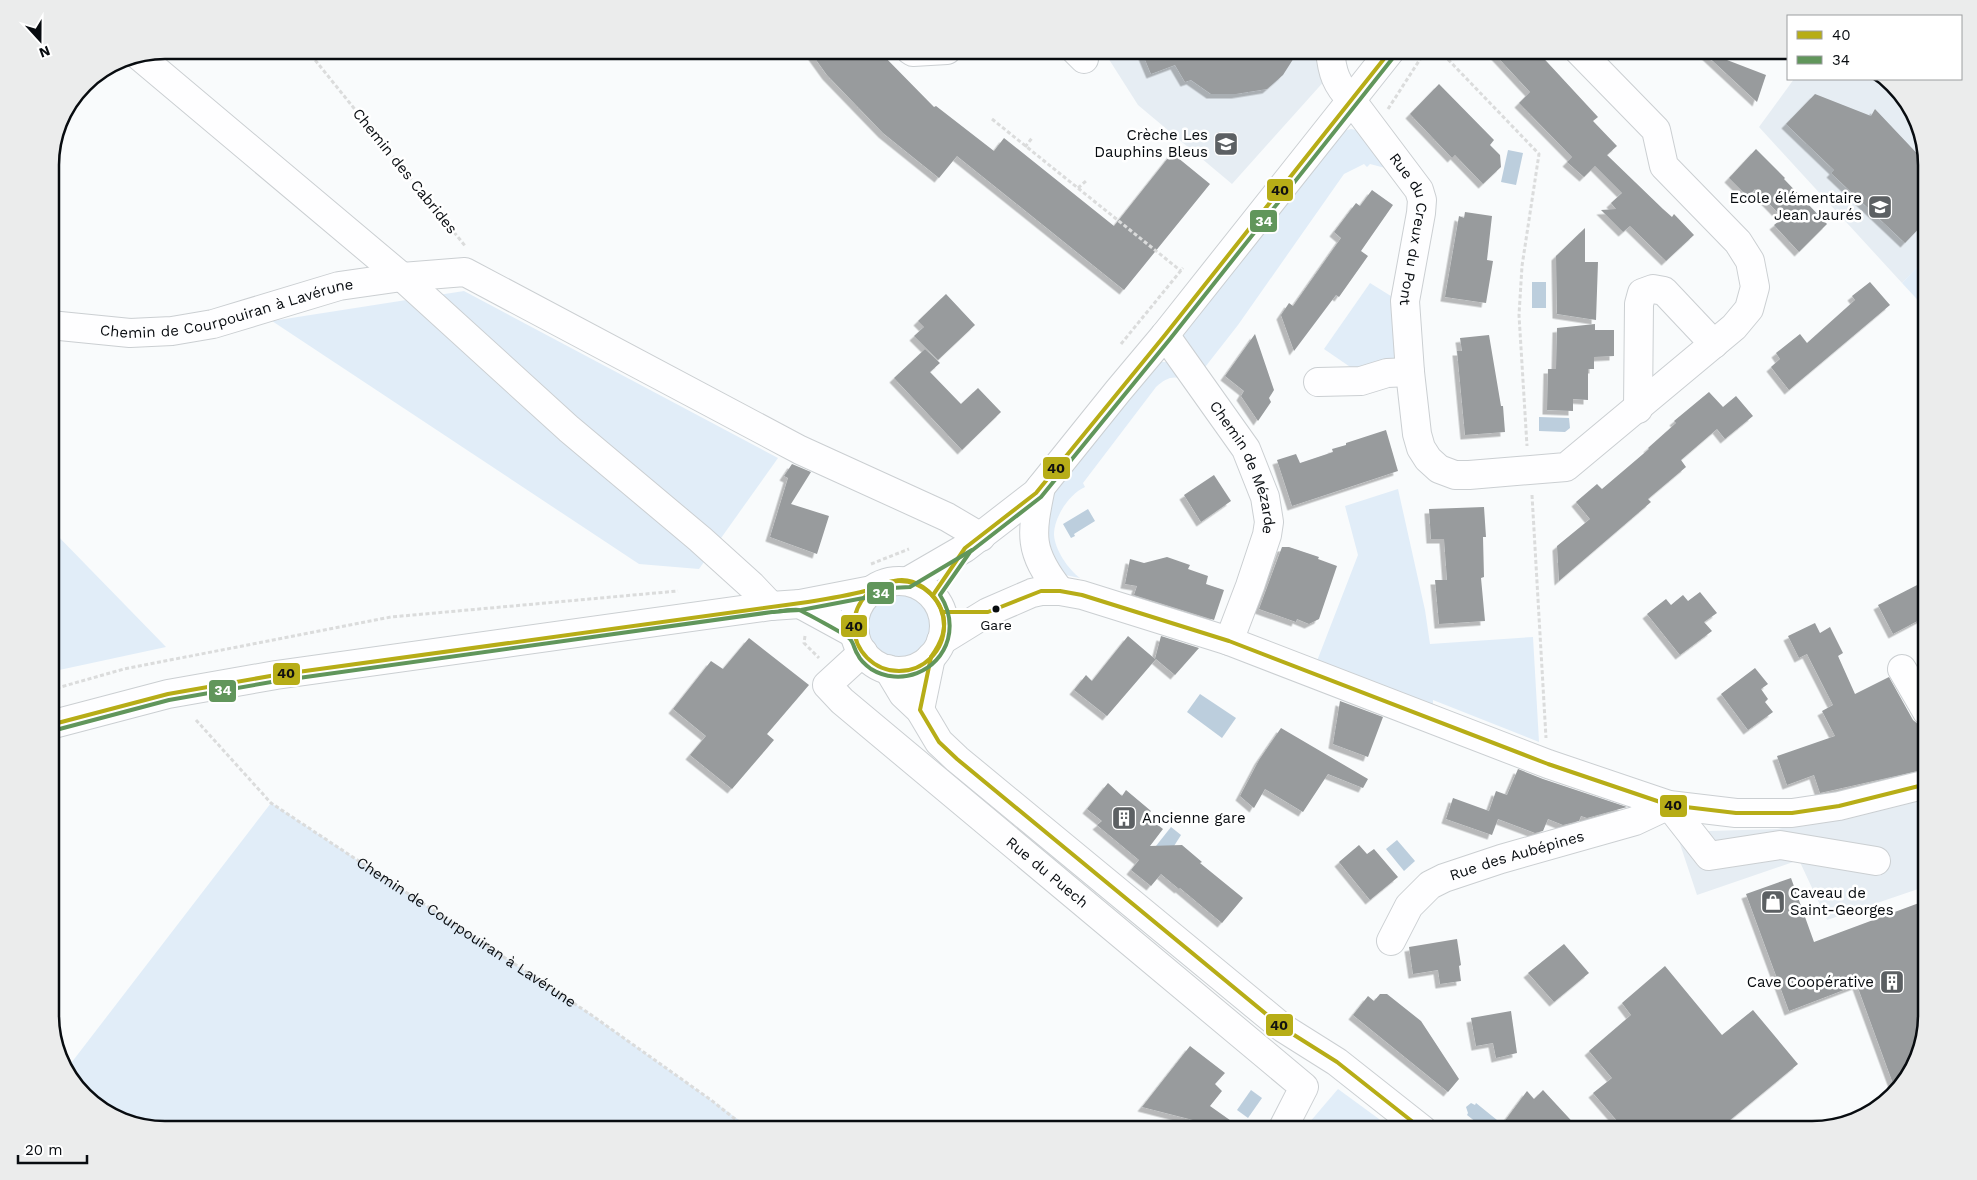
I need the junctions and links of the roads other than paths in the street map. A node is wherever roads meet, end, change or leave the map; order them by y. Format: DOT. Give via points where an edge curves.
graph roads {
  1 [pos="1331,59"];
  2 [pos="1384,59"];
  3 [pos="1587,59"];
  4 [pos="145,61"];
  5 [pos="1352,101"];
  6 [pos="402,277"];
  7 [pos="59,326"];
  8 [pos="1165,335"];
  9 [pos="1714,344"];
  10 [pos="1410,372"];
  11 [pos="1318,382"];
  12 [pos="1638,408"];
  13 [pos="1041,487"];
  14 [pos="973,542"];
  15 [pos="872,577"];
  16 [pos="908,581"];
  17 [pos="1060,591"];
  18 [pos="800,604"];
  19 [pos="937,604"];
  20 [pos="771,606"];
  21 [pos="988,612"];
  22 [pos="1229,641"];
  23 [pos="859,643"];
  24 [pos="936,649"];
  25 [pos="1902,668"];
  26 [pos="888,669"];
  27 [pos="1918,696"];
  28 [pos="920,710"];
  29 [pos="59,723"];
  30 [pos="1918,786"];
  31 [pos="1669,805"];
  32 [pos="1876,861"];
  33 [pos="1391,941"];
  34 [pos="1287,1121"];
  35 [pos="1412,1121"];
  1 -- 5 [label="street, Rue du Creux du Pont" via="1335,79"];
  2 -- 5 [label="street"];
  3 -- 9 [label="street, Rue du Creux du Pont" via="1656,130 1664,166 1738,242 1750,261 1755,287 1749,309"];
  4 -- 6 [label="street"];
  5 -- 8 [label="street"];
  5 -- 10 [label="street, Rue du Creux du Pont" via="1420,190 1422,213 1405,301"];
  6 -- 7 [label="street, Chemin de Courpouiran à Lavérune" via="339,286 222,321 172,331 130,333"];
  6 -- 14 [label="street, Chemin de Courpouiran à Lavérune" via="465,272 800,450 947,516"];
  6 -- 20 [label="street" via="569,428 700,539"];
  8 -- 13 [label="street"];
  8 -- 22 [label="street, Chemin de Mézarde" via="1246,449 1269,512 1267,535"];
  9 -- 12 [label="street, Rue du Creux du Pont"];
  9 -- 12 [label="street" via="1664,291 1653,289 1642,293 1638,304"];
  10 -- 11 [label="street" via="1387,373 1361,381"];
  10 -- 12 [label="street, Rue du Creux du Pont" via="1421,448 1439,469 1455,475 1566,467"];
  13 -- 14 [label="street"];
  13 -- 17 [label="street" via="1033,528 1034,545 1043,569"];
  14 -- 16 [label="street"];
  14 -- 19 [label="street"];
  15 -- 16 [label="street" via="889,582"];
  15 -- 18 [label="street"];
  15 -- 23 [label="street" via="854,618"];
  16 -- 19 [label="street" via="922,586"];
  17 -- 21 [label="street" via="1032,593"];
  17 -- 22 [label="street"];
  18 -- 20 [label="street"];
  18 -- 23 [label="street"];
  19 -- 21 [label="street"];
  19 -- 24 [label="street" via="944,630"];
  20 -- 29 [label="street" via="276,675 168,694"];
  21 -- 24 [label="street"];
  22 -- 31 [label="street" via="1548,764"];
  23 -- 26 [label="street" via="874,663"];
  23 -- 34 [label="street, Rue du Puech" via="827,685 842,701 1304,1087"];
  24 -- 26 [label="street" via="921,665 909,670"];
  24 -- 28 [label="street"];
  25 -- 27 [label="street"];
  26 -- 28 [label="street" via="903,694"];
  28 -- 35 [label="street" via="939,742 957,759 1283,1028 1337,1062"];
  30 -- 31 [label="street" via="1839,806 1792,813 1736,813"];
  31 -- 32 [label="street" via="1709,856 1780,845"];
  31 -- 33 [label="street, Rue des Aubépines" via="1635,821 1444,878 1430,885 1409,906"];
}
